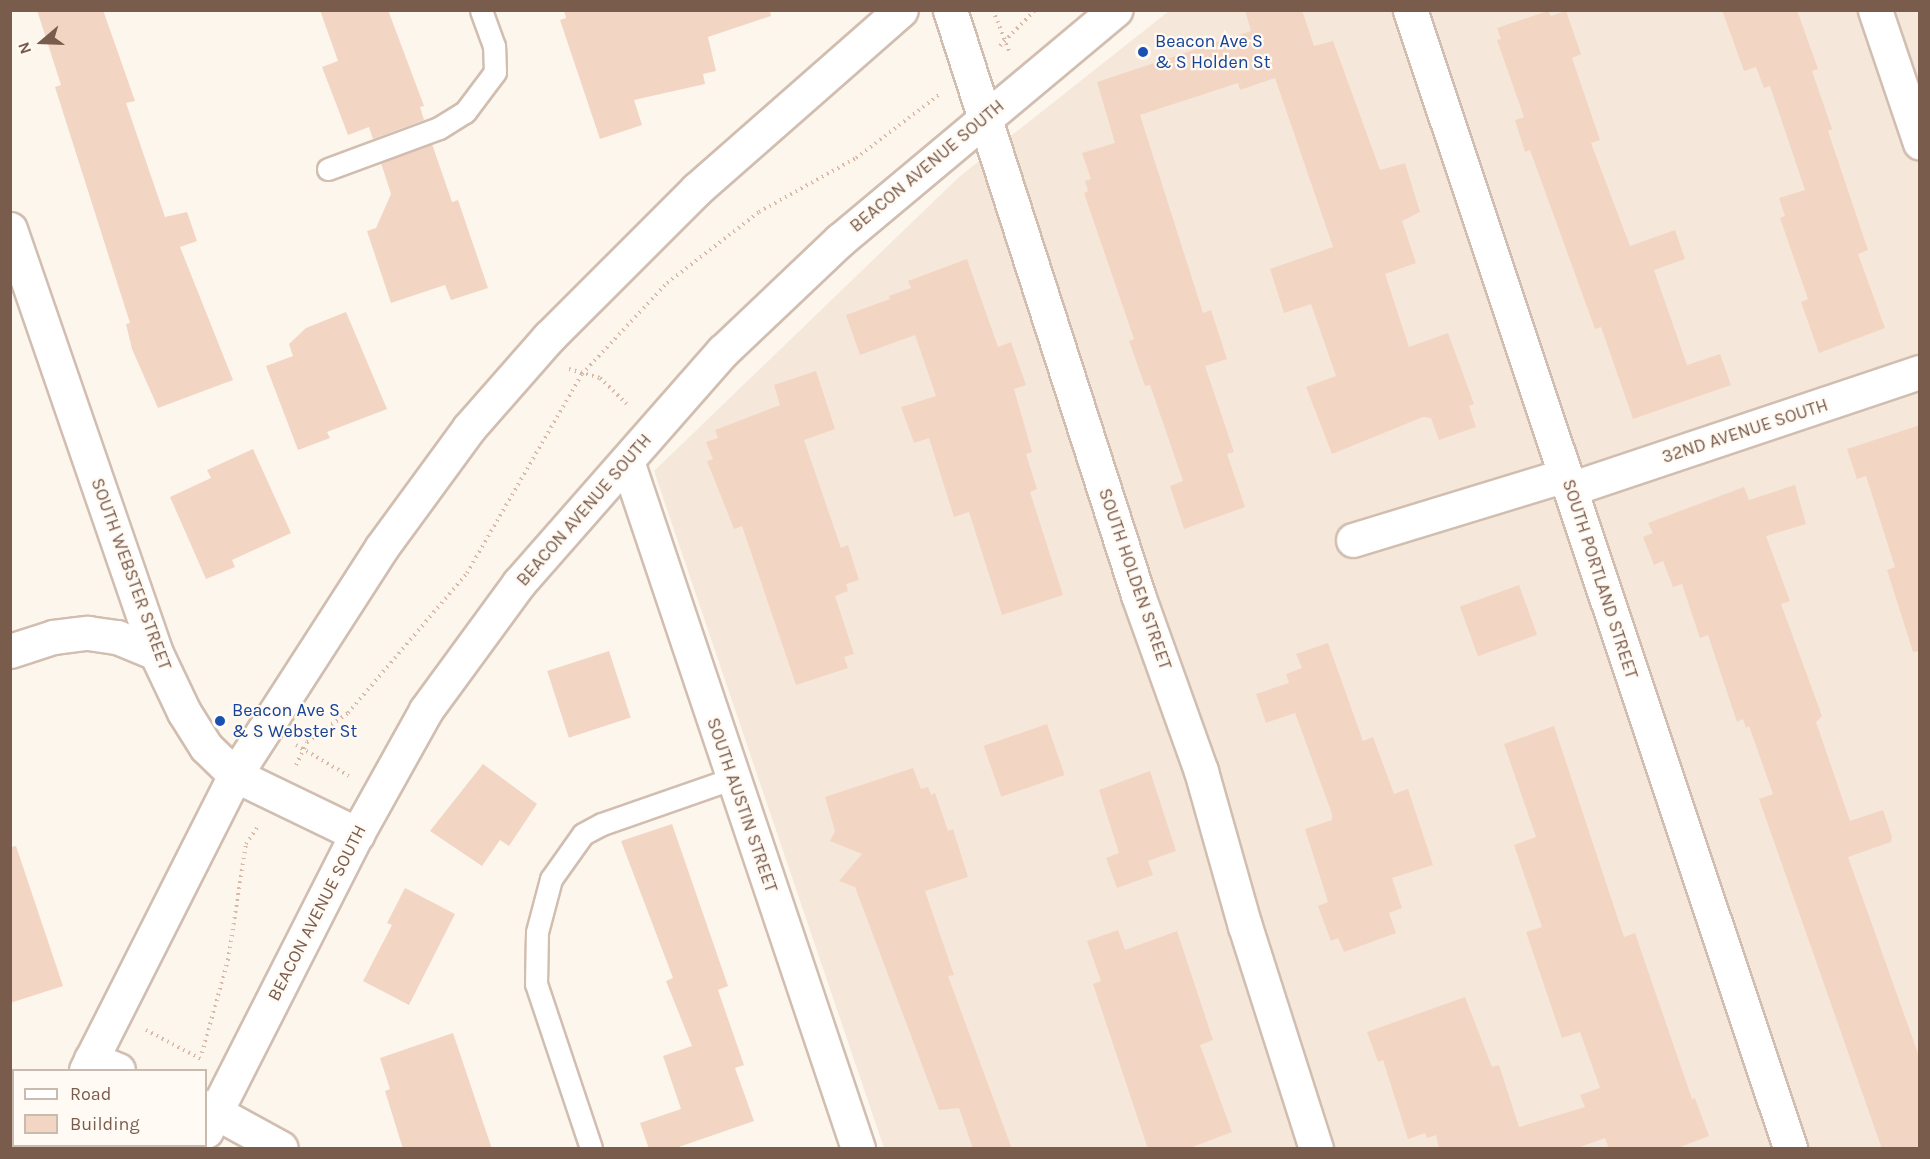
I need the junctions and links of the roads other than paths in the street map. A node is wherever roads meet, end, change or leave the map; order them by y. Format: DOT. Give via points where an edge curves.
graph roads {
  1 [pos="481,10"];
  2 [pos="901,10"];
  3 [pos="950,10"];
  4 [pos="1115,10"];
  5 [pos="1410,10"];
  6 [pos="1875,10"];
  7 [pos="985,116"];
  8 [pos="1920,143"];
  9 [pos="328,169"];
  10 [pos="10,229"];
  11 [pos="1920,372"];
  12 [pos="627,461"];
  13 [pos="1568,482"];
  14 [pos="1353,540"];
  15 [pos="10,651"];
  16 [pos="156,653"];
  17 [pos="235,775"];
  18 [pos="734,778"];
  19 [pos="357,834"];
  20 [pos="98,1067"];
  21 [pos="209,1116"];
  22 [pos="281,1149"];
  23 [pos="591,1149"];
  24 [pos="858,1149"];
  25 [pos="1316,1149"];
  26 [pos="1790,1149"];
  1 -- 9 [label="lane" via="494,46 495,72 465,112 439,128"];
  2 -- 17 [label="street" via="697,189 549,337 469,428 382,547"];
  3 -- 7 [label="street, SOUTH HOLDEN STREET"];
  4 -- 7 [label="street, BEACON AVENUE SOUTH"];
  5 -- 13 [label="street, SOUTH PORTLAND STREET"];
  6 -- 8 [label="street"];
  7 -- 12 [label="street, BEACON AVENUE SOUTH" via="840,240 723,351"];
  7 -- 25 [label="street, SOUTH HOLDEN STREET" via="1138,595 1201,771 1245,926"];
  10 -- 16 [label="street, SOUTH WEBSTER STREET"];
  11 -- 13 [label="street, 32ND AVENUE SOUTH"];
  12 -- 18 [label="street, SOUTH AUSTIN STREET"];
  12 -- 19 [label="street, BEACON AVENUE SOUTH" via="519,583 432,701"];
  13 -- 14 [label="street, 32ND AVENUE SOUTH"];
  13 -- 26 [label="street, SOUTH PORTLAND STREET"];
  15 -- 16 [label="street" via="52,637 88,633 117,637"];
  16 -- 17 [label="street, SOUTH WEBSTER STREET" via="201,738"];
  17 -- 19 [label="street, SOUTH WEBSTER STREET"];
  17 -- 20 [label="street"];
  18 -- 23 [label="lane" via="583,834 550,879 537,932 536,984"];
  18 -- 24 [label="street, SOUTH AUSTIN STREET"];
  19 -- 21 [label="street, BEACON AVENUE SOUTH"];
  21 -- 22 [label="street"];
}
